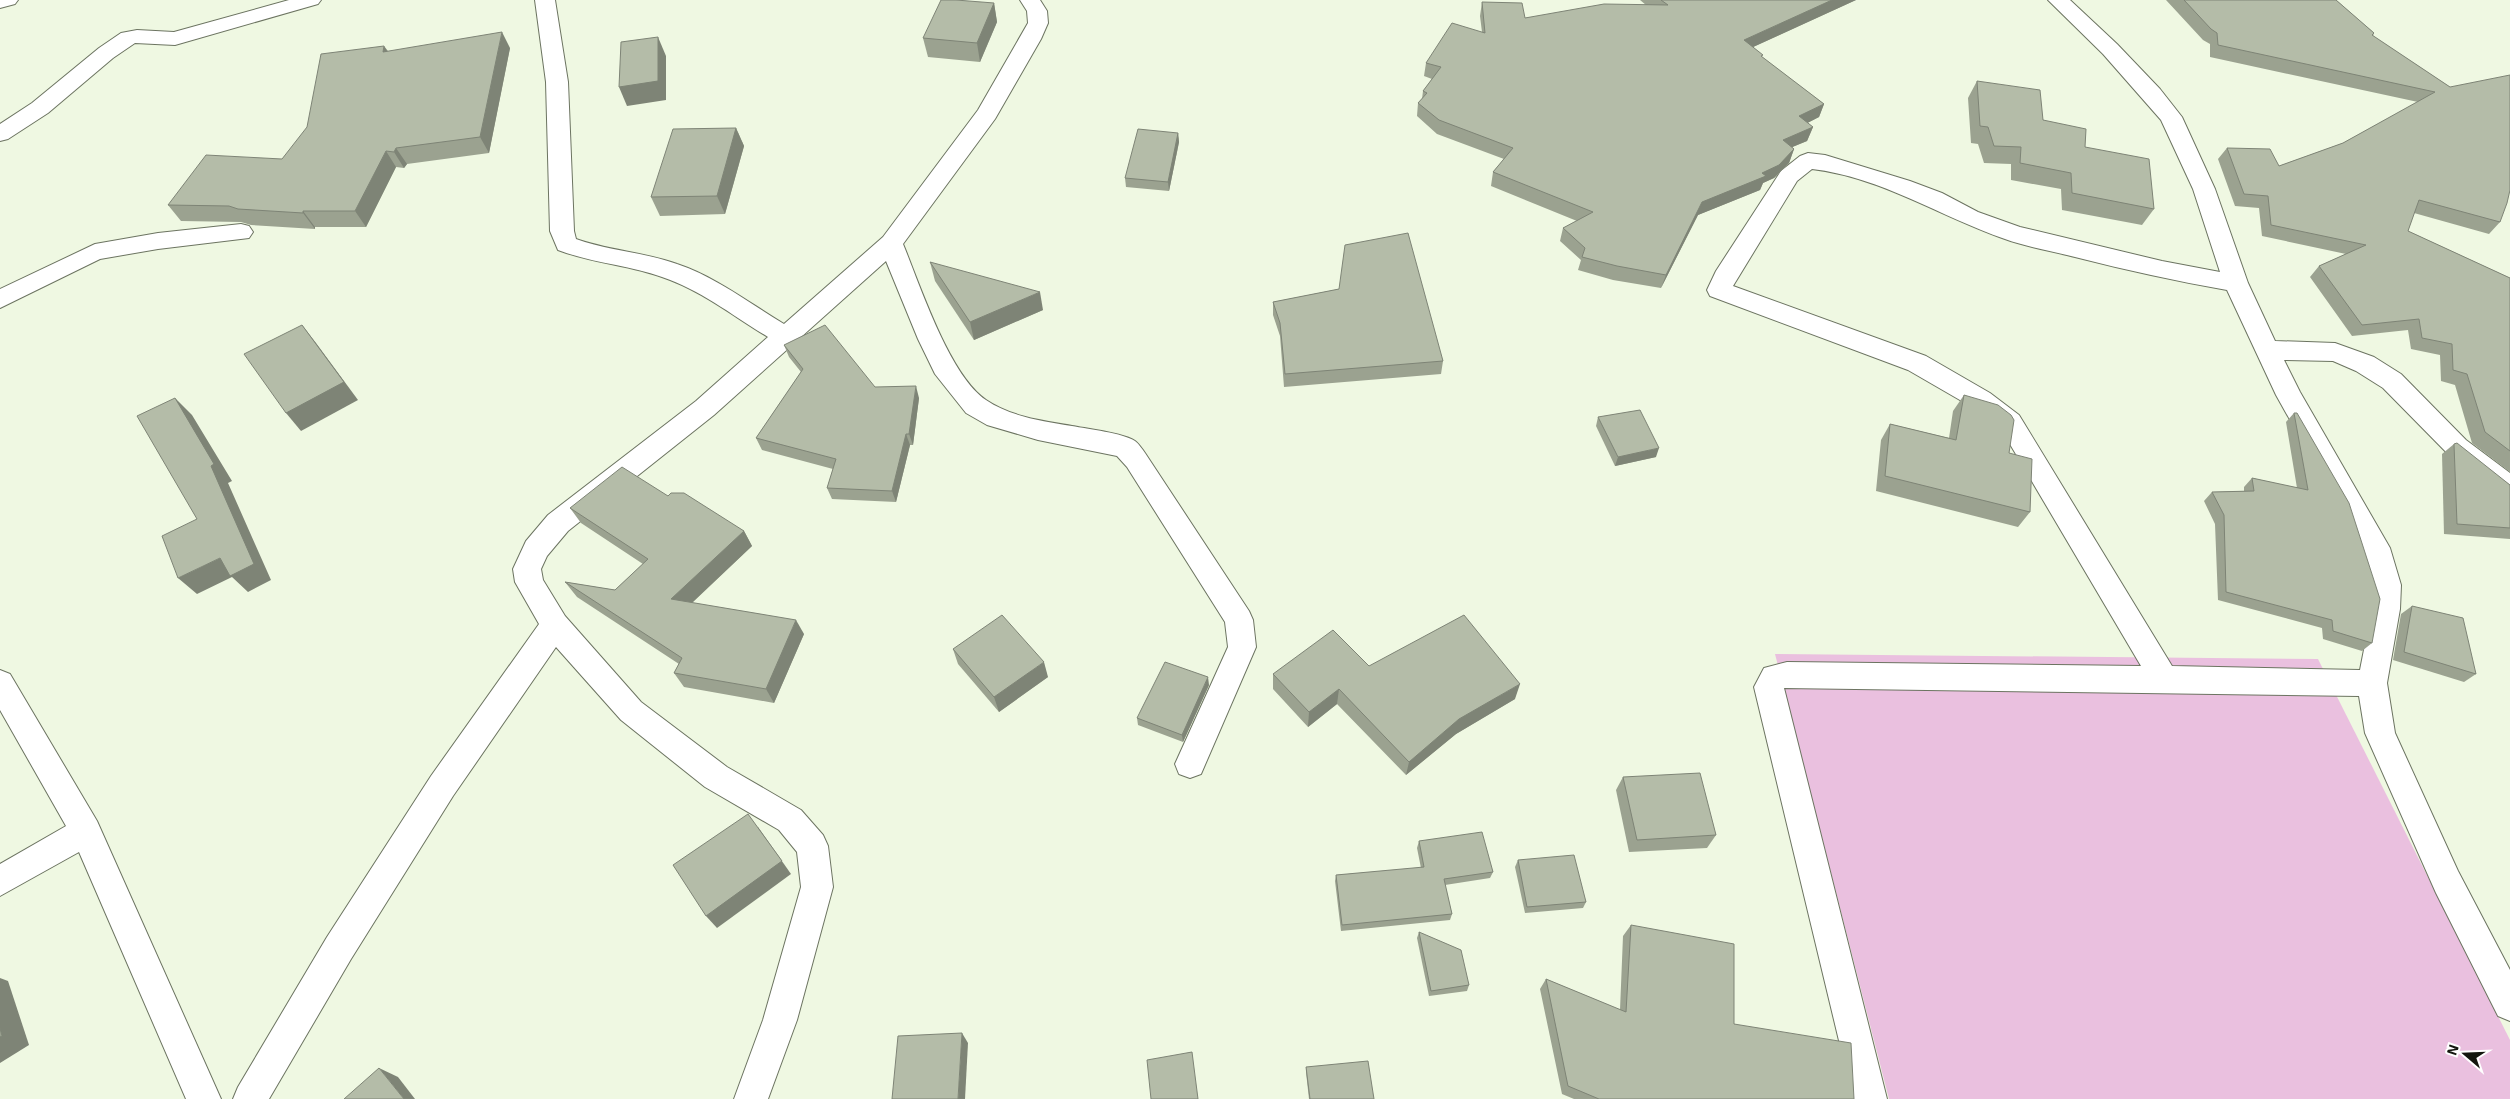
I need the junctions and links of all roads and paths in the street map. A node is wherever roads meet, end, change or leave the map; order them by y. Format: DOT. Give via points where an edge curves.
graph roads {
  1 [pos="8,0"];
  2 [pos="311,0"];
  3 [pos="545,0"];
  4 [pos="1030,0"];
  5 [pos="2058,0"];
  6 [pos="0,2"];
  7 [pos="0,134"];
  8 [pos="242,232"];
  9 [pos="891,243"];
  10 [pos="2236,283"];
  11 [pos="0,298"];
  12 [pos="787,337"];
  13 [pos="2268,350"];
  14 [pos="2510,488"];
  15 [pos="555,625"];
  16 [pos="2164,679"];
  17 [pos="0,683"];
  18 [pos="2372,683"];
  19 [pos="1190,764"];
  20 [pos="86,831"];
  21 [pos="0,881"];
  22 [pos="2510,1004"];
  23 [pos="204,1099"];
  24 [pos="250,1099"];
  25 [pos="751,1099"];
  26 [pos="1870,1099"];
  1 -- 6 [label="street"];
  2 -- 7 [label="street" via="175,39 128,38 40,108"];
  3 -- 12 [label="street" via="557,82 562,231 566,244 668,269"];
  4 -- 9 [label="street" via="1037,11 1038,23 1031,39 987,114"];
  5 -- 10 [label="street" via="2110,49 2170,117 2204,189"];
  8 -- 11 [label="street" via="96,252"];
  9 -- 12 [label="street"];
  9 -- 19 [label="street" via="930,339 948,374 974,406 1005,421 1125,448 1136,460 1239,620 1242,647"];
  10 -- 13 [label="street"];
  10 -- 16 [label="street" via="2162,270 2024,237 1970,218 1902,186 1808,161 1789,176 1724,277 1719,290 1917,362 1981,400 2010,422"];
  12 -- 15 [label="street" via="705,408 558,523 536,549 526,569 529,582"];
  13 -- 14 [label="street" via="2335,352 2365,364 2392,381 2456,447"];
  13 -- 18 [label="street" via="2376,548 2387,585"];
  15 -- 24 [label="street" via="442,786"];
  15 -- 25 [label="street" via="631,711 716,777 790,820 812,846 817,887 780,1020"];
  16 -- 18 [label="street"];
  16 -- 26 [label="street" via="1774,677 1769,687"];
  17 -- 20 [label="street"];
  18 -- 22 [label="street" via="2380,733 2446,882"];
  20 -- 21 [label="street"];
  20 -- 23 [label="street"];
}
